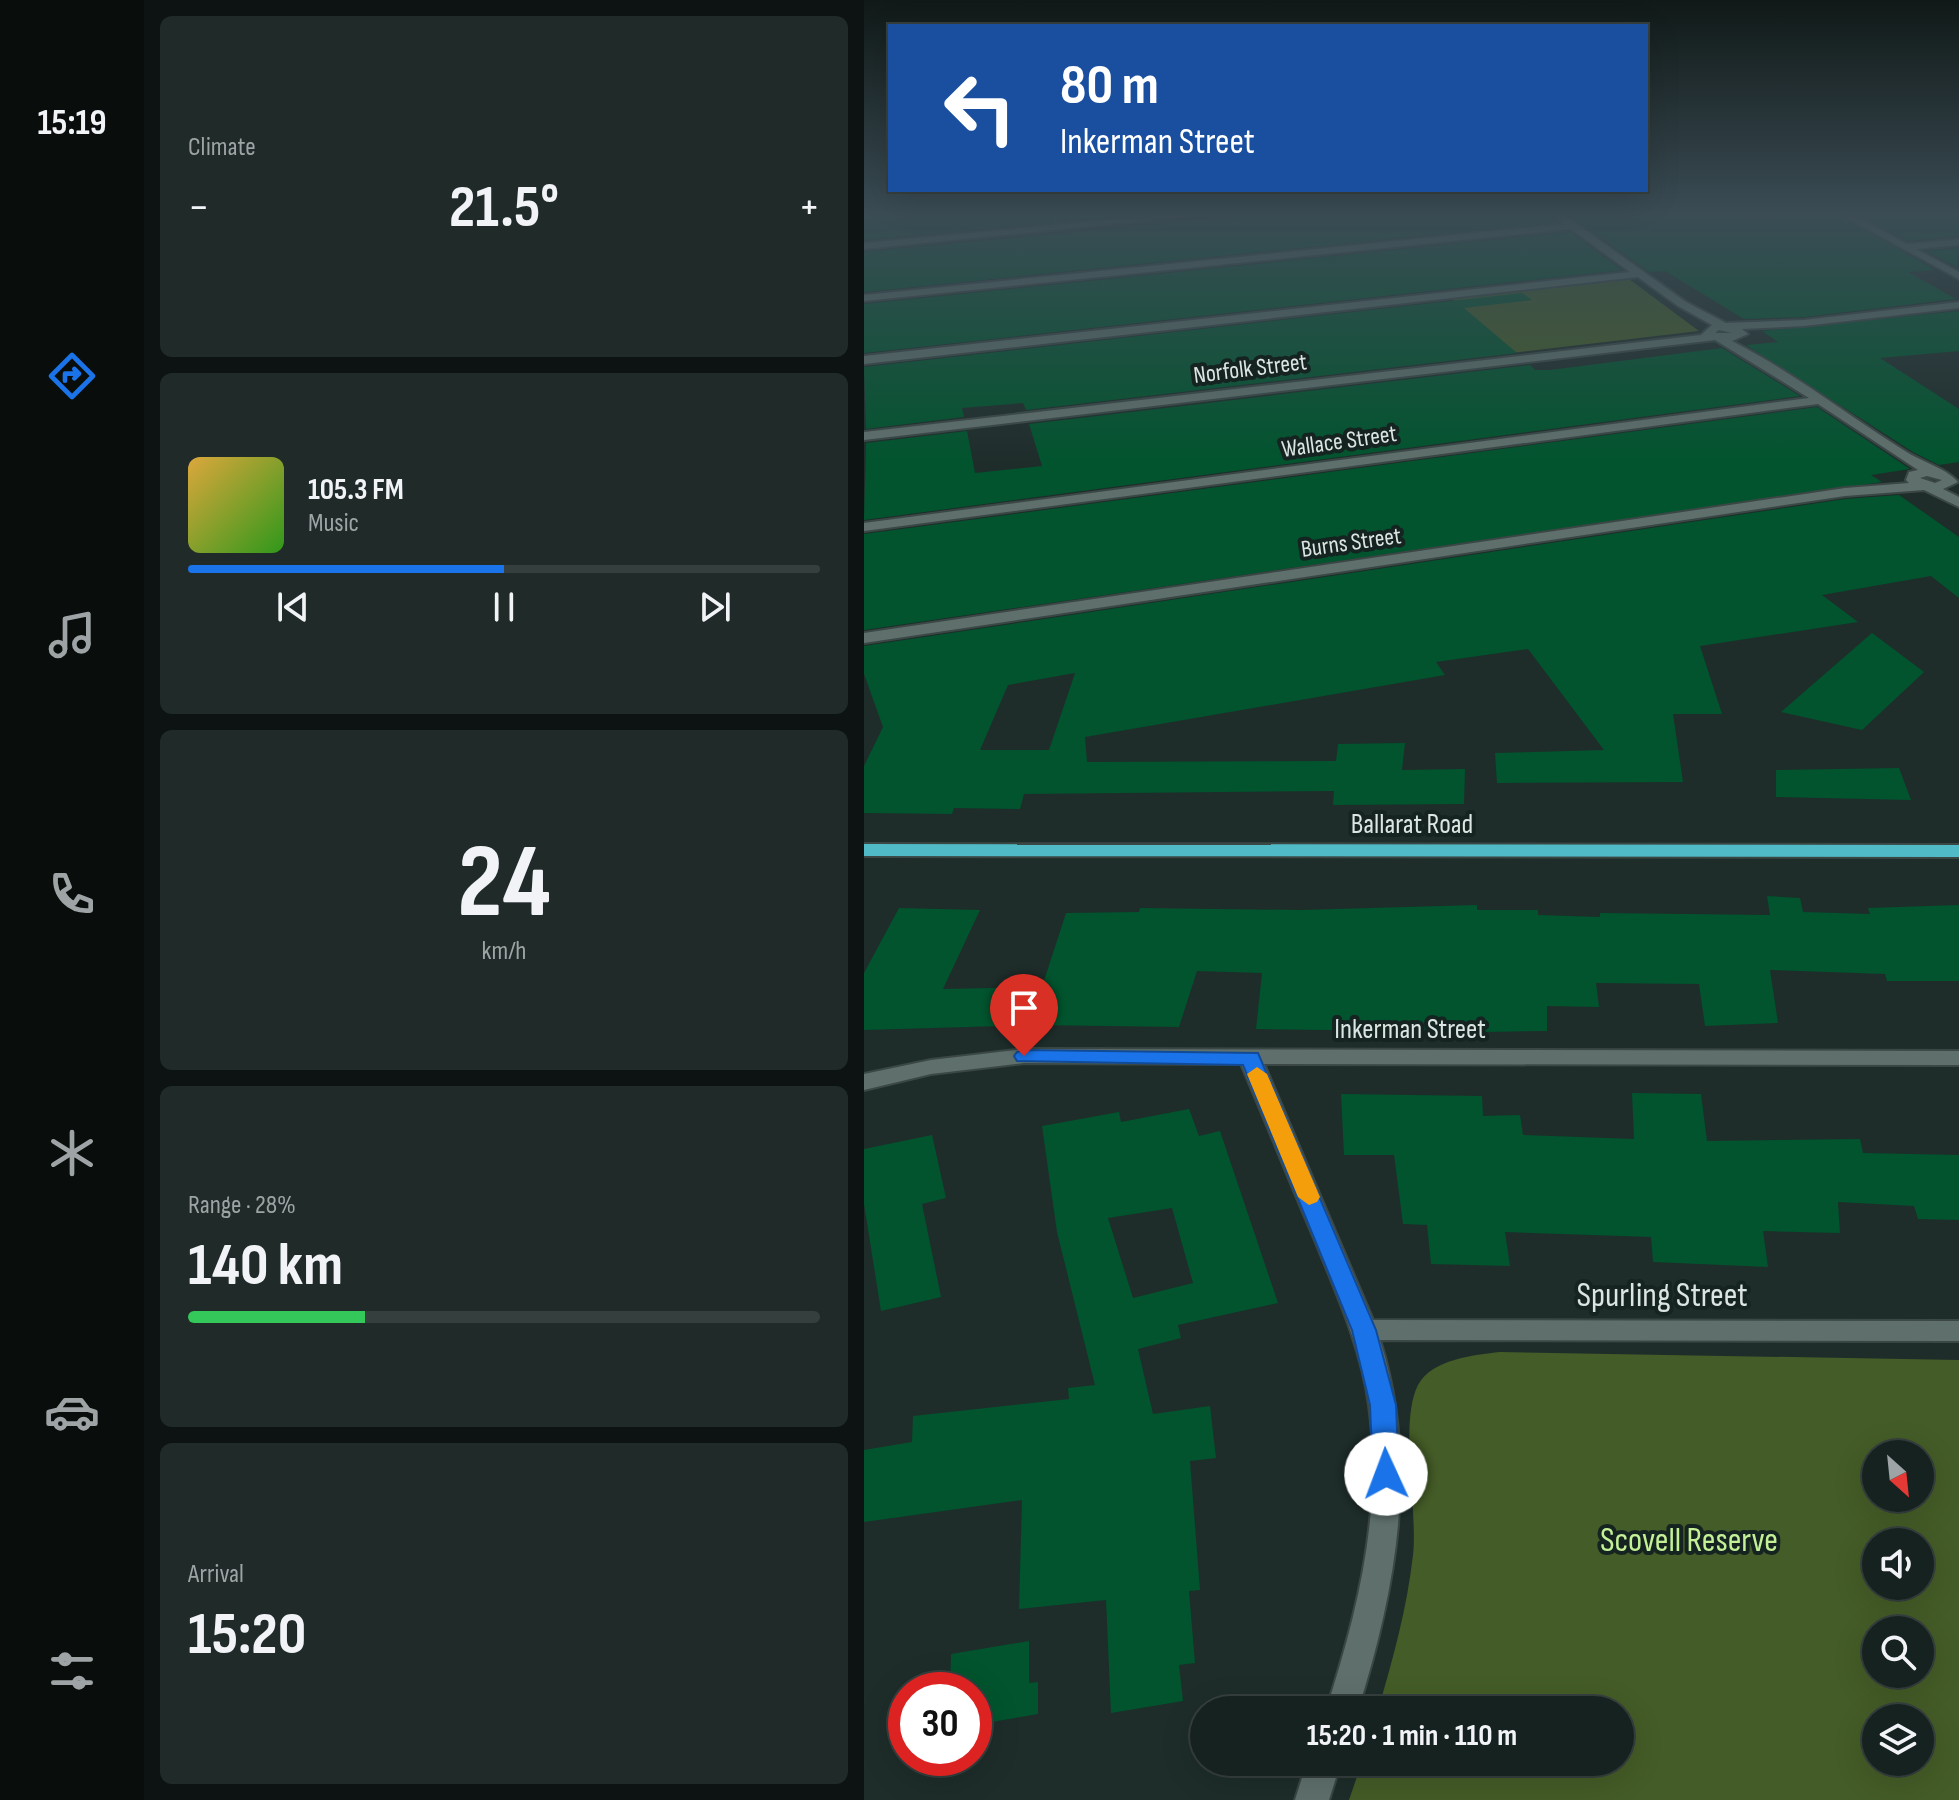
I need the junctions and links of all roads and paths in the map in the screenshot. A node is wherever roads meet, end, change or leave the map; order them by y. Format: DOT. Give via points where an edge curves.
graph roads {
  1 [pos="1442,296"];
  2 [pos="1671,296"];
  3 [pos="1959,305"];
  4 [pos="1723,333"];
  5 [pos="864,360"];
  6 [pos="1768,364"];
  7 [pos="1819,400"];
  8 [pos="864,436"];
  9 [pos="1939,480"];
  10 [pos="1959,503"];
  11 [pos="864,527"];
  12 [pos="864,638"];
  13 [pos="864,850"];
  14 [pos="1959,851"];
  15 [pos="1250,1058"];
  16 [pos="1959,1058"];
  17 [pos="864,1082"];
  18 [pos="1364,1330"];
  19 [pos="1959,1331"];
  20 [pos="1347,1696"];
  21 [pos="1320,1776"];
  22 [pos="1312,1800"];
  1 -- 5 [label="street"];
  2 -- 4 [label="street"];
  3 -- 4 [label="street, Norfolk Street"];
  4 -- 6 [label="street"];
  4 -- 6 [label="street"];
  4 -- 8 [label="street, Norfolk Street"];
  6 -- 7 [label="street"];
  7 -- 9 [label="street"];
  7 -- 11 [label="street, Wallace Street"];
  9 -- 10 [label="street"];
  9 -- 12 [label="street, Burns Street"];
  13 -- 14 [label="highway, Ballarat Road"];
  15 -- 16 [label="street, Inkerman Street"];
  15 -- 17 [label="street, Inkerman Street" via="983,1059"];
  15 -- 18 [label="street"];
  18 -- 19 [label="street, Spurling Street"];
  18 -- 20 [label="street" via="1383,1405 1386,1474 1377,1569"];
  21 -- 22 [label="street"];
}
